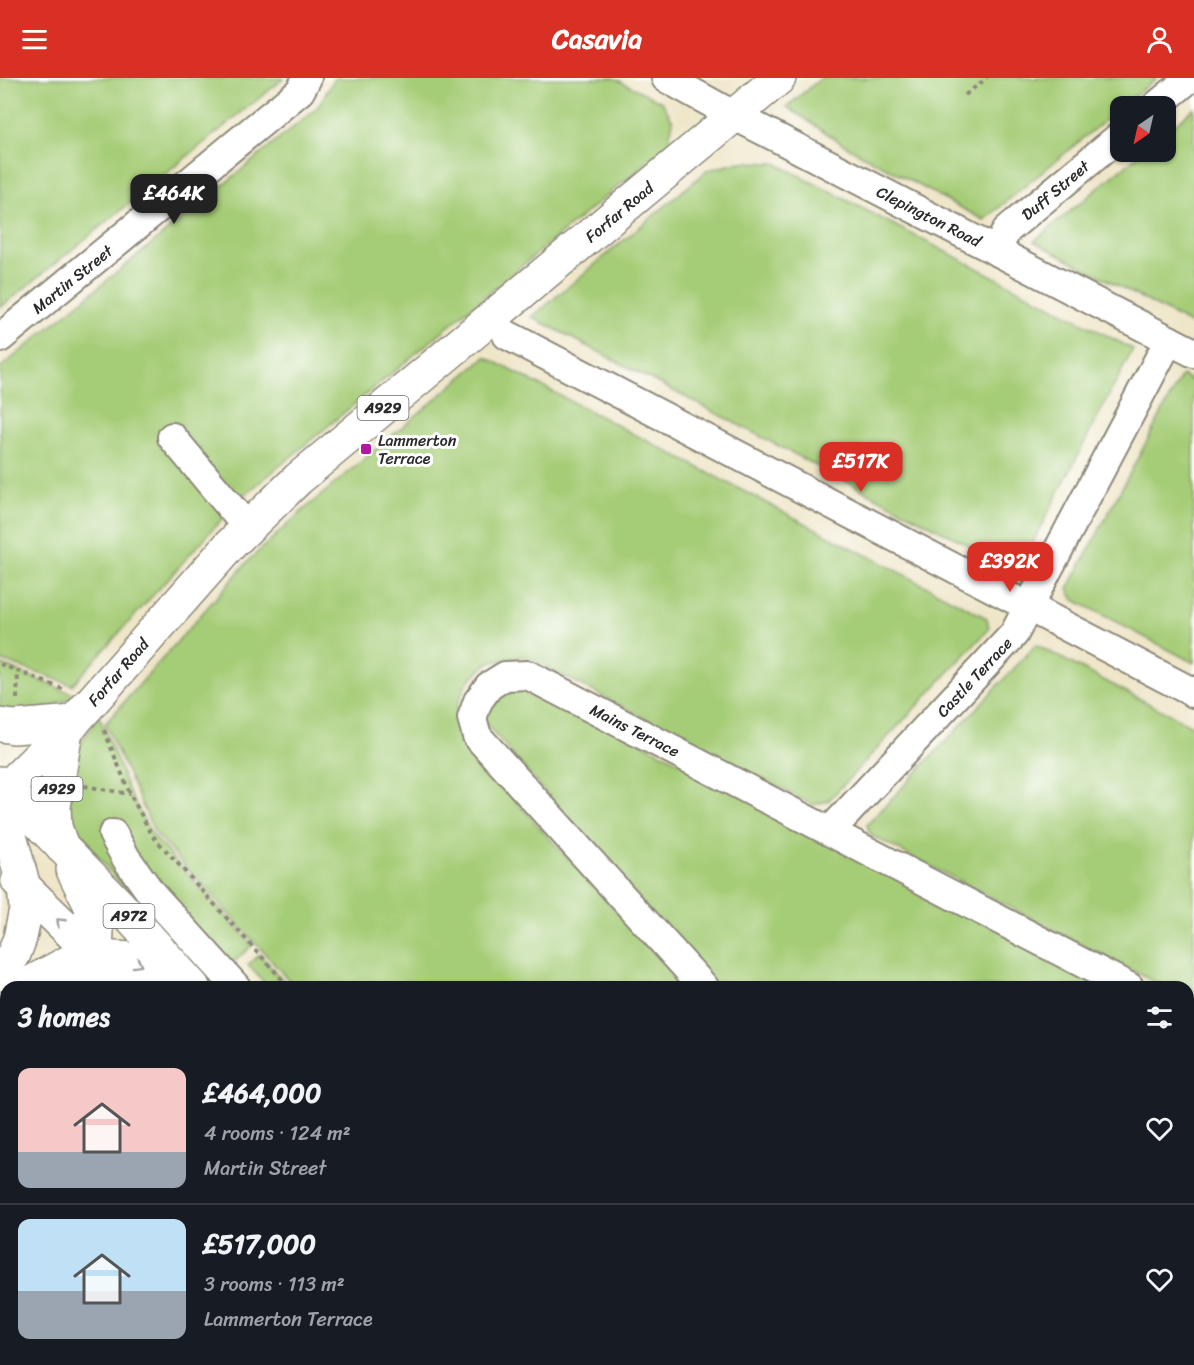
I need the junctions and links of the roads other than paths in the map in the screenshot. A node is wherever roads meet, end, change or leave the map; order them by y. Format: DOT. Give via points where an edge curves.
graph roads {
  1 [pos="307,78"];
  2 [pos="666,78"];
  3 [pos="779,78"];
  4 [pos="1190,78"];
  5 [pos="1168,96"];
  6 [pos="735,116"];
  7 [pos="1110,144"];
  8 [pos="996,250"];
  9 [pos="507,336"];
  10 [pos="0,338"];
  11 [pos="1182,347"];
  12 [pos="172,437"];
  13 [pos="238,536"];
  14 [pos="1029,606"];
  15 [pos="1194,693"];
  16 [pos="8,714"];
  17 [pos="76,719"];
  18 [pos="2,788"];
  19 [pos="830,831"];
  20 [pos="113,834"];
  21 [pos="62,847"];
  22 [pos="0,862"];
  23 [pos="12,887"];
  24 [pos="96,957"];
  25 [pos="0,974"];
  26 [pos="34,981"];
  27 [pos="85,981"];
  28 [pos="118,981"];
  29 [pos="167,981"];
  30 [pos="188,981"];
  31 [pos="231,981"];
  32 [pos="699,981"];
  33 [pos="1118,981"];
  1 -- 10 [label="street, Martin Street" via="300,91"];
  2 -- 6 [label="street, Clepington Road"];
  3 -- 6 [label="main road, A929"];
  4 -- 5 [label="street"];
  6 -- 8 [label="street, Clepington Road"];
  6 -- 13 [label="main road, Forfar Road / A929" via="298,479"];
  7 -- 8 [label="street, Duff Street" via="1007,230"];
  8 -- 11 [label="street, Clepington Road"];
  9 -- 14 [label="street"];
  11 -- 14 [label="street, Castle Terrace"];
  12 -- 13 [label="street"];
  13 -- 17 [label="main road, Forfar Road / A929"];
  14 -- 15 [label="street"];
  14 -- 19 [label="street, Castle Terrace" via="1014,634"];
  16 -- 17 [label="main road" via="14,727"];
  17 -- 18 [label="main road, Forfar Road / A929"];
  17 -- 21 [label="main road, A929" via="54,807"];
  18 -- 21 [label="main road, A972"];
  18 -- 23 [label="main road"];
  19 -- 32 [label="street, Mains Terrace" via="528,675 505,676 489,686 472,718 477,736"];
  19 -- 33 [label="street, Mains Terrace"];
  20 -- 31 [label="street" via="151,893"];
  21 -- 24 [label="main road" via="90,904 97,930"];
  21 -- 30 [label="main road, A972"];
  22 -- 23 [label="main road"];
  24 -- 23 [label="main road, one-way"];
  23 -- 25 [label="main road" via="26,909 14,954"];
  24 -- 26 [label="main road" via="69,962"];
  24 -- 27 [label="main road"];
  24 -- 28 [label="main road"];
  24 -- 29 [label="main road, one-way" via="132,959"];
}
